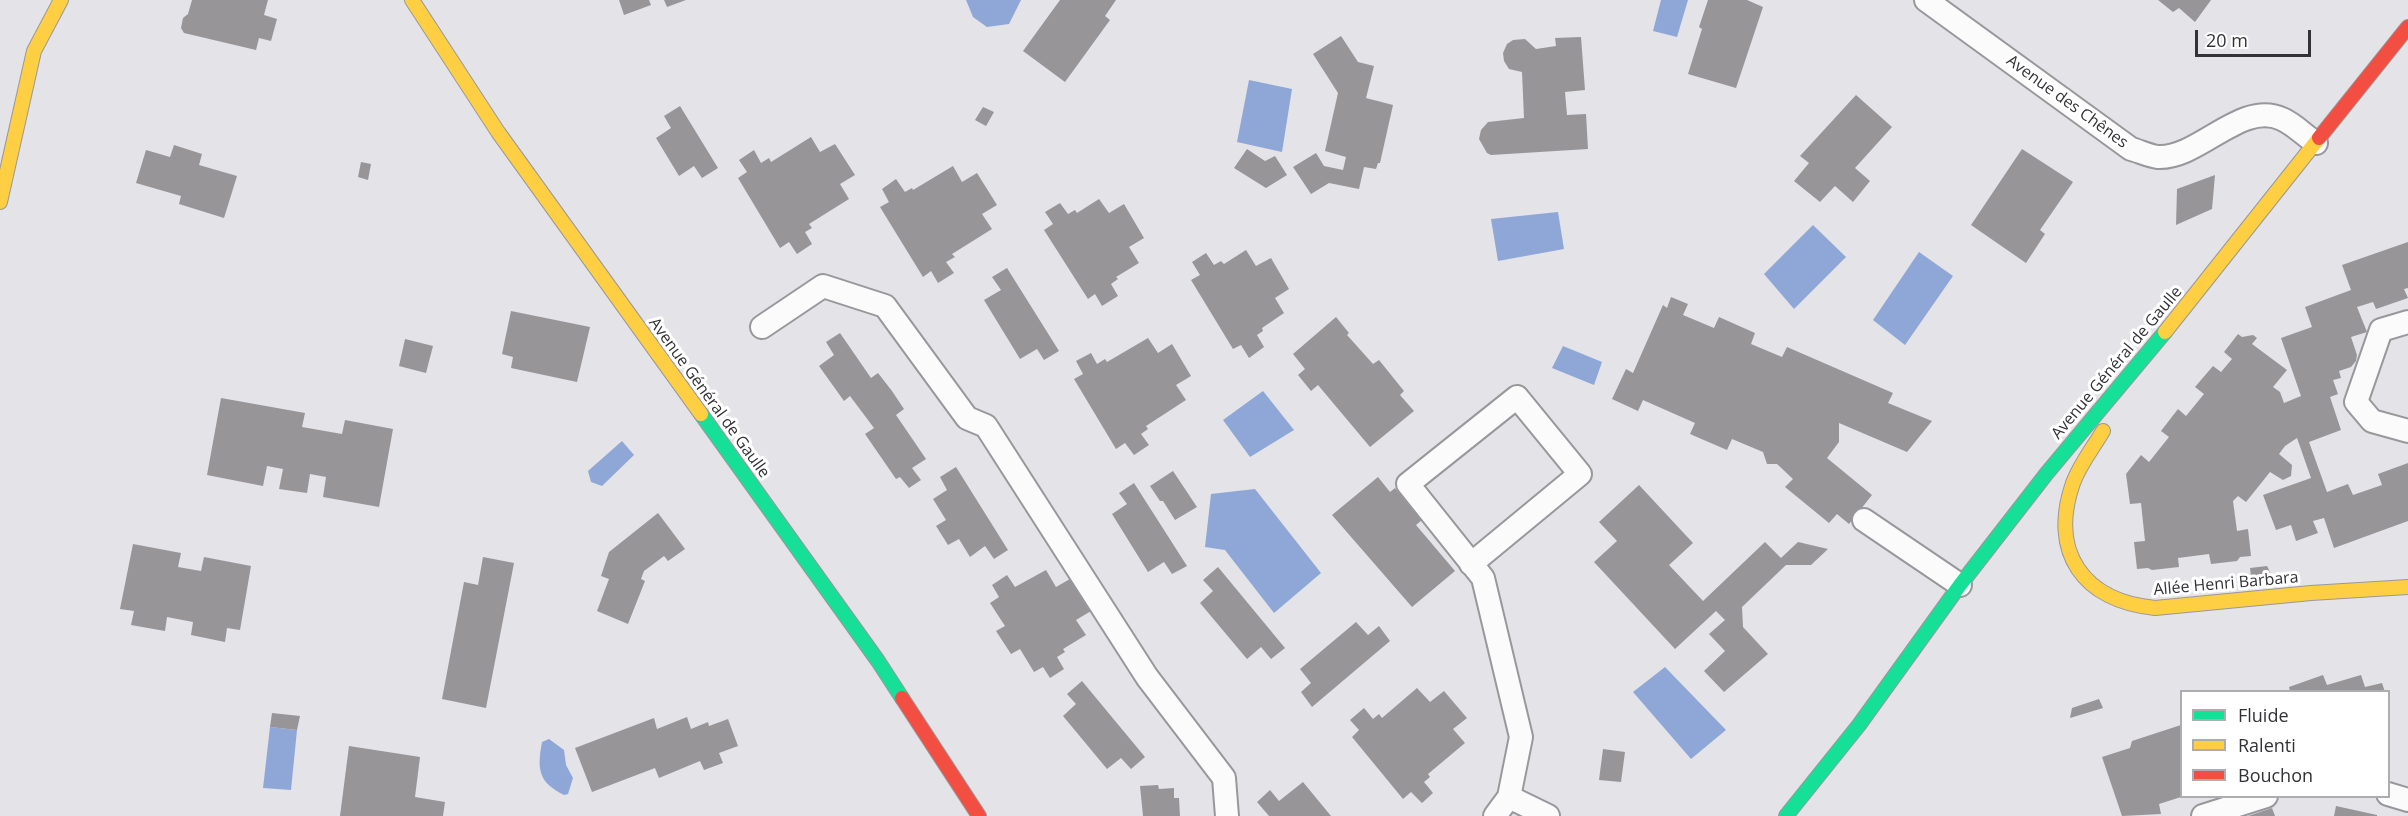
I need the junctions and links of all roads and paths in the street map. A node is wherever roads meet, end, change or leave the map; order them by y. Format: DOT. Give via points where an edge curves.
graph roads {
  1 [pos="61,0"];
  2 [pos="412,0"];
  3 [pos="1926,0"];
  4 [pos="2408,27"];
  5 [pos="2316,143"];
  6 [pos="0,202"];
  7 [pos="2408,322"];
  8 [pos="762,327"];
  9 [pos="2157,342"];
  10 [pos="2408,431"];
  11 [pos="1864,520"];
  12 [pos="1471,564"];
  13 [pos="1960,585"];
  14 [pos="2408,587"];
  15 [pos="1859,725"];
  16 [pos="1835,776"];
  17 [pos="2390,795"];
  18 [pos="1509,797"];
  19 [pos="2260,798"];
  20 [pos="2408,800"];
  21 [pos="979,816"];
  22 [pos="1227,816"];
  23 [pos="1495,816"];
  24 [pos="1548,816"];
  25 [pos="1786,816"];
  26 [pos="2203,816"];
  1 -- 6 [label="main road" via="34,51"];
  2 -- 21 [label="main road, Avenue Général de Gaulle" via="498,132 878,661"];
  3 -- 5 [label="lane, Avenue des Chênes" via="2131,149 2158,157 2181,152 2259,114 2282,118"];
  4 -- 5 [label="main road, Avenue Général de Gaulle"];
  5 -- 9 [label="main road, Avenue Général de Gaulle"];
  7 -- 10 [label="lane" via="2381,330 2356,402 2372,421"];
  8 -- 22 [label="lane" via="823,286 885,306 967,418 986,426 1147,677 1224,778"];
  9 -- 13 [label="main road, Avenue Général de Gaulle"];
  9 -- 14 [label="main road, Allée Henri Barbara" via="2074,480 2065,517 2067,541 2083,577 2115,601 2135,608"];
  11 -- 13 [label="lane"];
  12 -- 12 [label="lane" via="1580,474 1517,397 1408,484"];
  12 -- 18 [label="lane" via="1483,578 1521,737"];
  13 -- 15 [label="main road, Avenue Général de Gaulle"];
  15 -- 16 [label="main road, Avenue Général de Gaulle"];
  15 -- 25 [label="main road, Avenue Général de Gaulle"];
  17 -- 20 [label="lane"];
  18 -- 23 [label="lane"];
  18 -- 24 [label="lane"];
  19 -- 26 [label="lane"];
}
